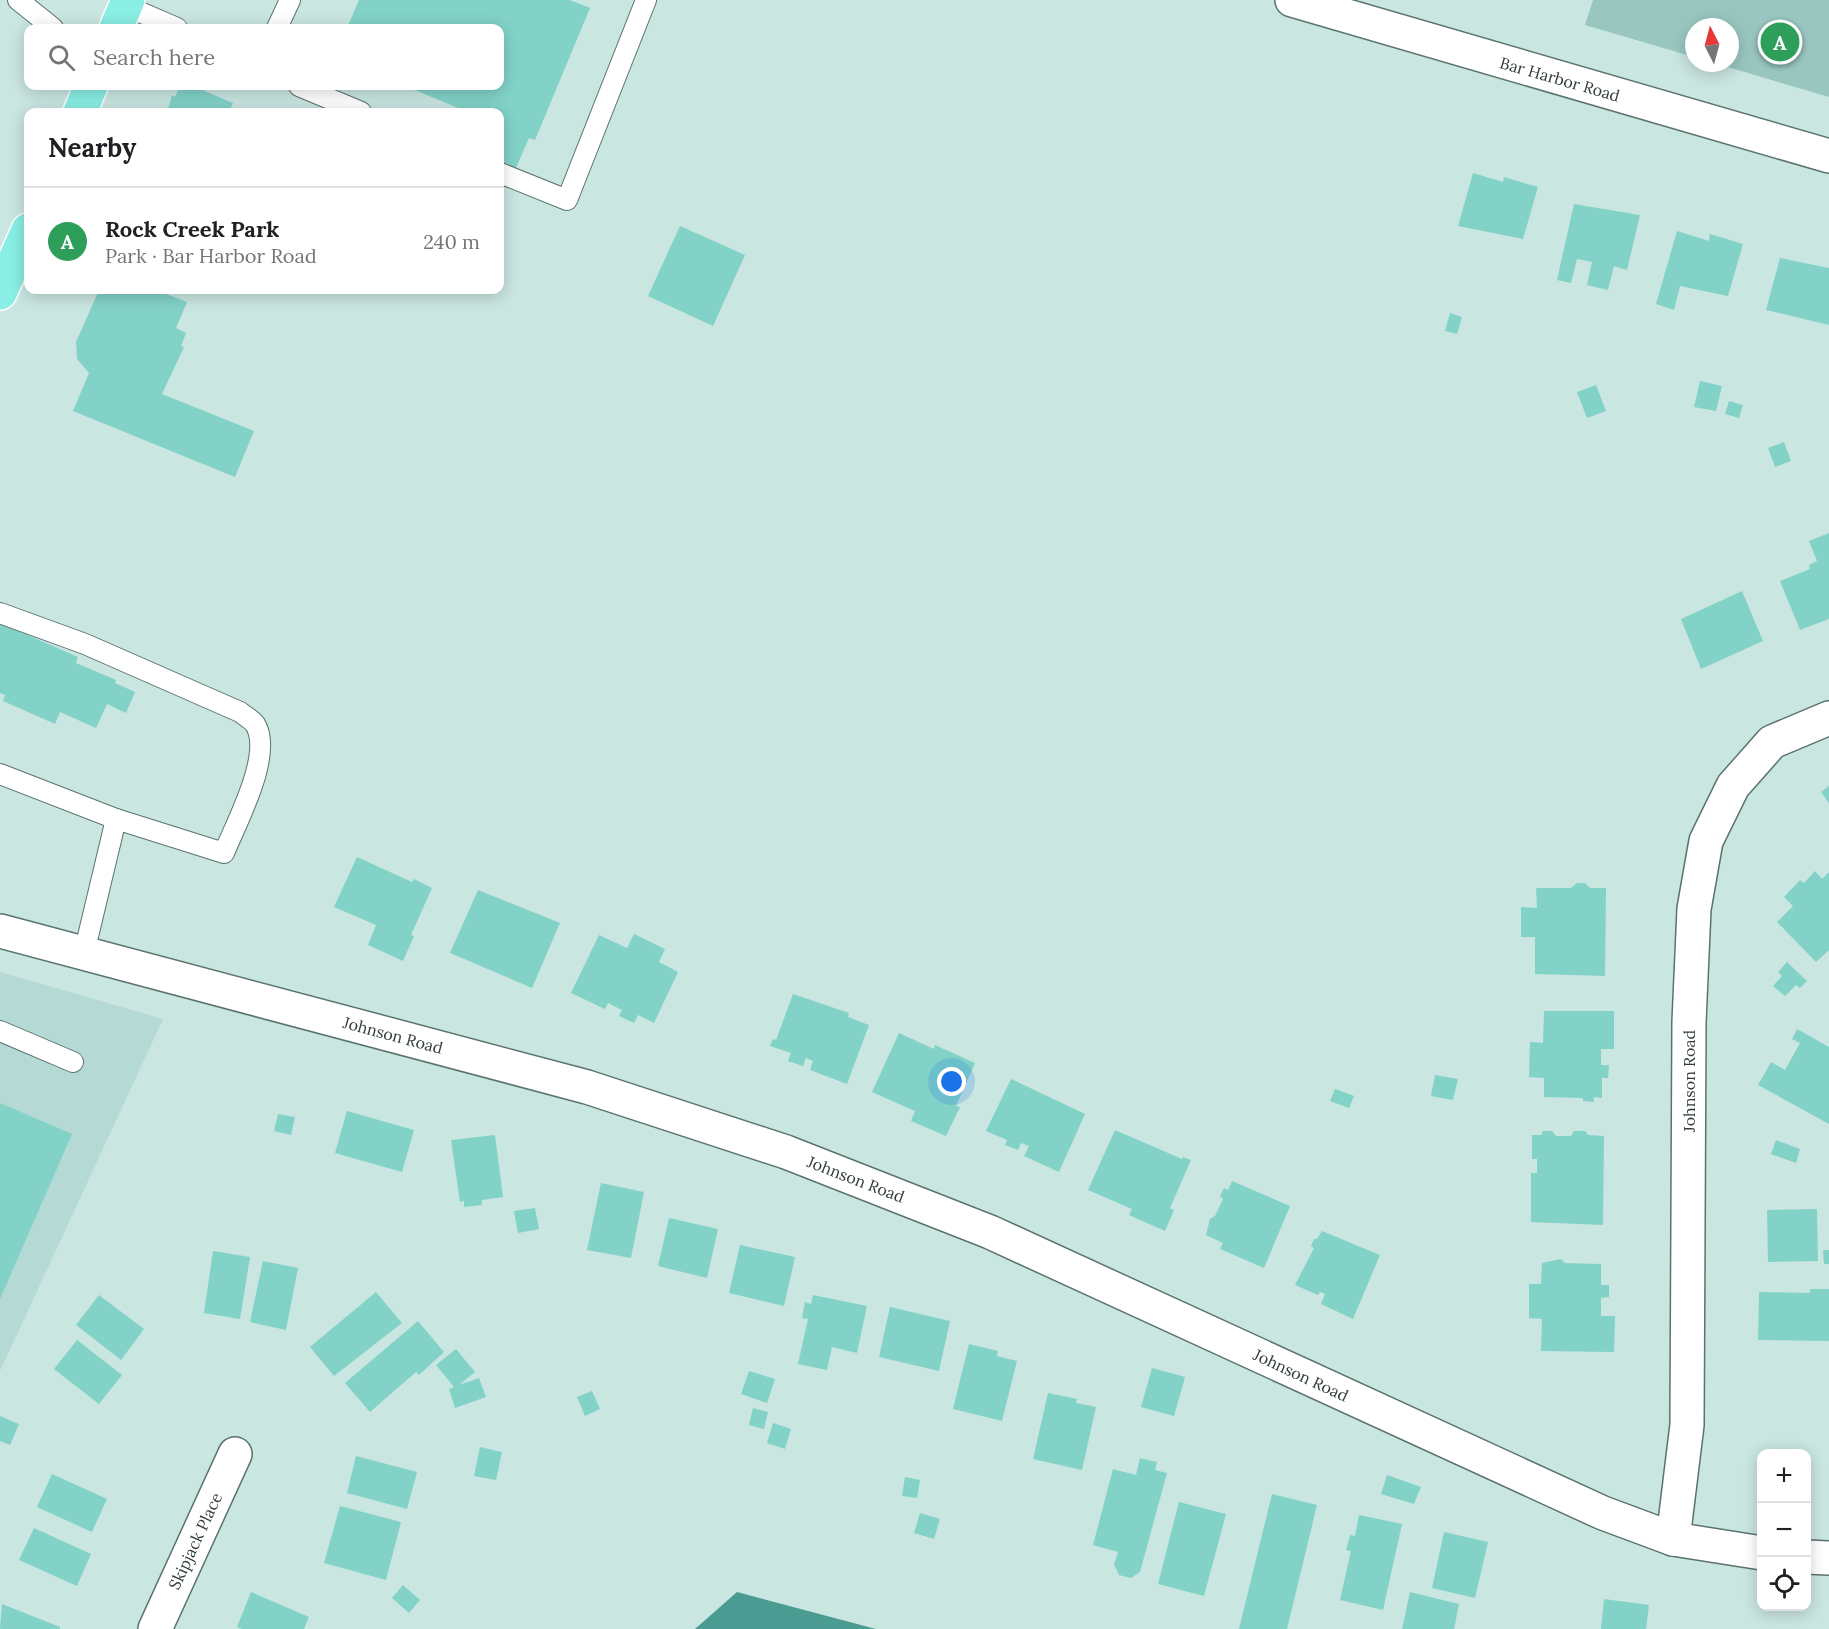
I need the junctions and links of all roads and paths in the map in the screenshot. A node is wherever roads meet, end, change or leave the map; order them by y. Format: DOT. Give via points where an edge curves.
graph roads {
  1 [pos="18,0"];
  2 [pos="290,0"];
  3 [pos="646,0"];
  4 [pos="1292,0"];
  5 [pos="123,11"];
  6 [pos="48,24"];
  7 [pos="164,24"];
  8 [pos="279,24"];
  9 [pos="89,90"];
  10 [pos="309,90"];
  11 [pos="82,108"];
  12 [pos="351,108"];
  13 [pos="1829,156"];
  14 [pos="504,175"];
  15 [pos="24,239"];
  16 [pos="0,293"];
  17 [pos="0,613"];
  18 [pos="1829,718"];
  19 [pos="0,774"];
  20 [pos="116,819"];
  21 [pos="0,931"];
  22 [pos="84,953"];
  23 [pos="0,1031"];
  24 [pos="73,1062"];
  25 [pos="235,1454"];
  26 [pos="1673,1539"];
  27 [pos="1757,1552"];
  28 [pos="1811,1557"];
  29 [pos="1829,1558"];
  30 [pos="155,1629"];
  1 -- 6 [label="lane"];
  2 -- 8 [label="lane"];
  3 -- 14 [label="lane" via="567,200"];
  4 -- 13 [label="street, Bar Harbor Road"];
  5 -- 7 [label="lane"];
  9 -- 11 [label="main road"];
  10 -- 12 [label="lane"];
  15 -- 16 [label="main road"];
  17 -- 20 [label="lane" via="85,644 240,712 255,724 260,743 258,768 224,853"];
  18 -- 26 [label="street, Johnson Road" via="1772,742 1732,786 1706,841 1694,920 1689,1022 1687,1425"];
  19 -- 20 [label="lane"];
  20 -- 22 [label="lane"];
  21 -- 22 [label="street, Johnson Road"];
  22 -- 26 [label="street, Johnson Road" via="587,1087 786,1152 990,1232 1592,1509"];
  23 -- 24 [label="lane"];
  25 -- 30 [label="street, Skipjack Place"];
  26 -- 27 [label="street, Johnson Road"];
  28 -- 29 [label="street"];
}
